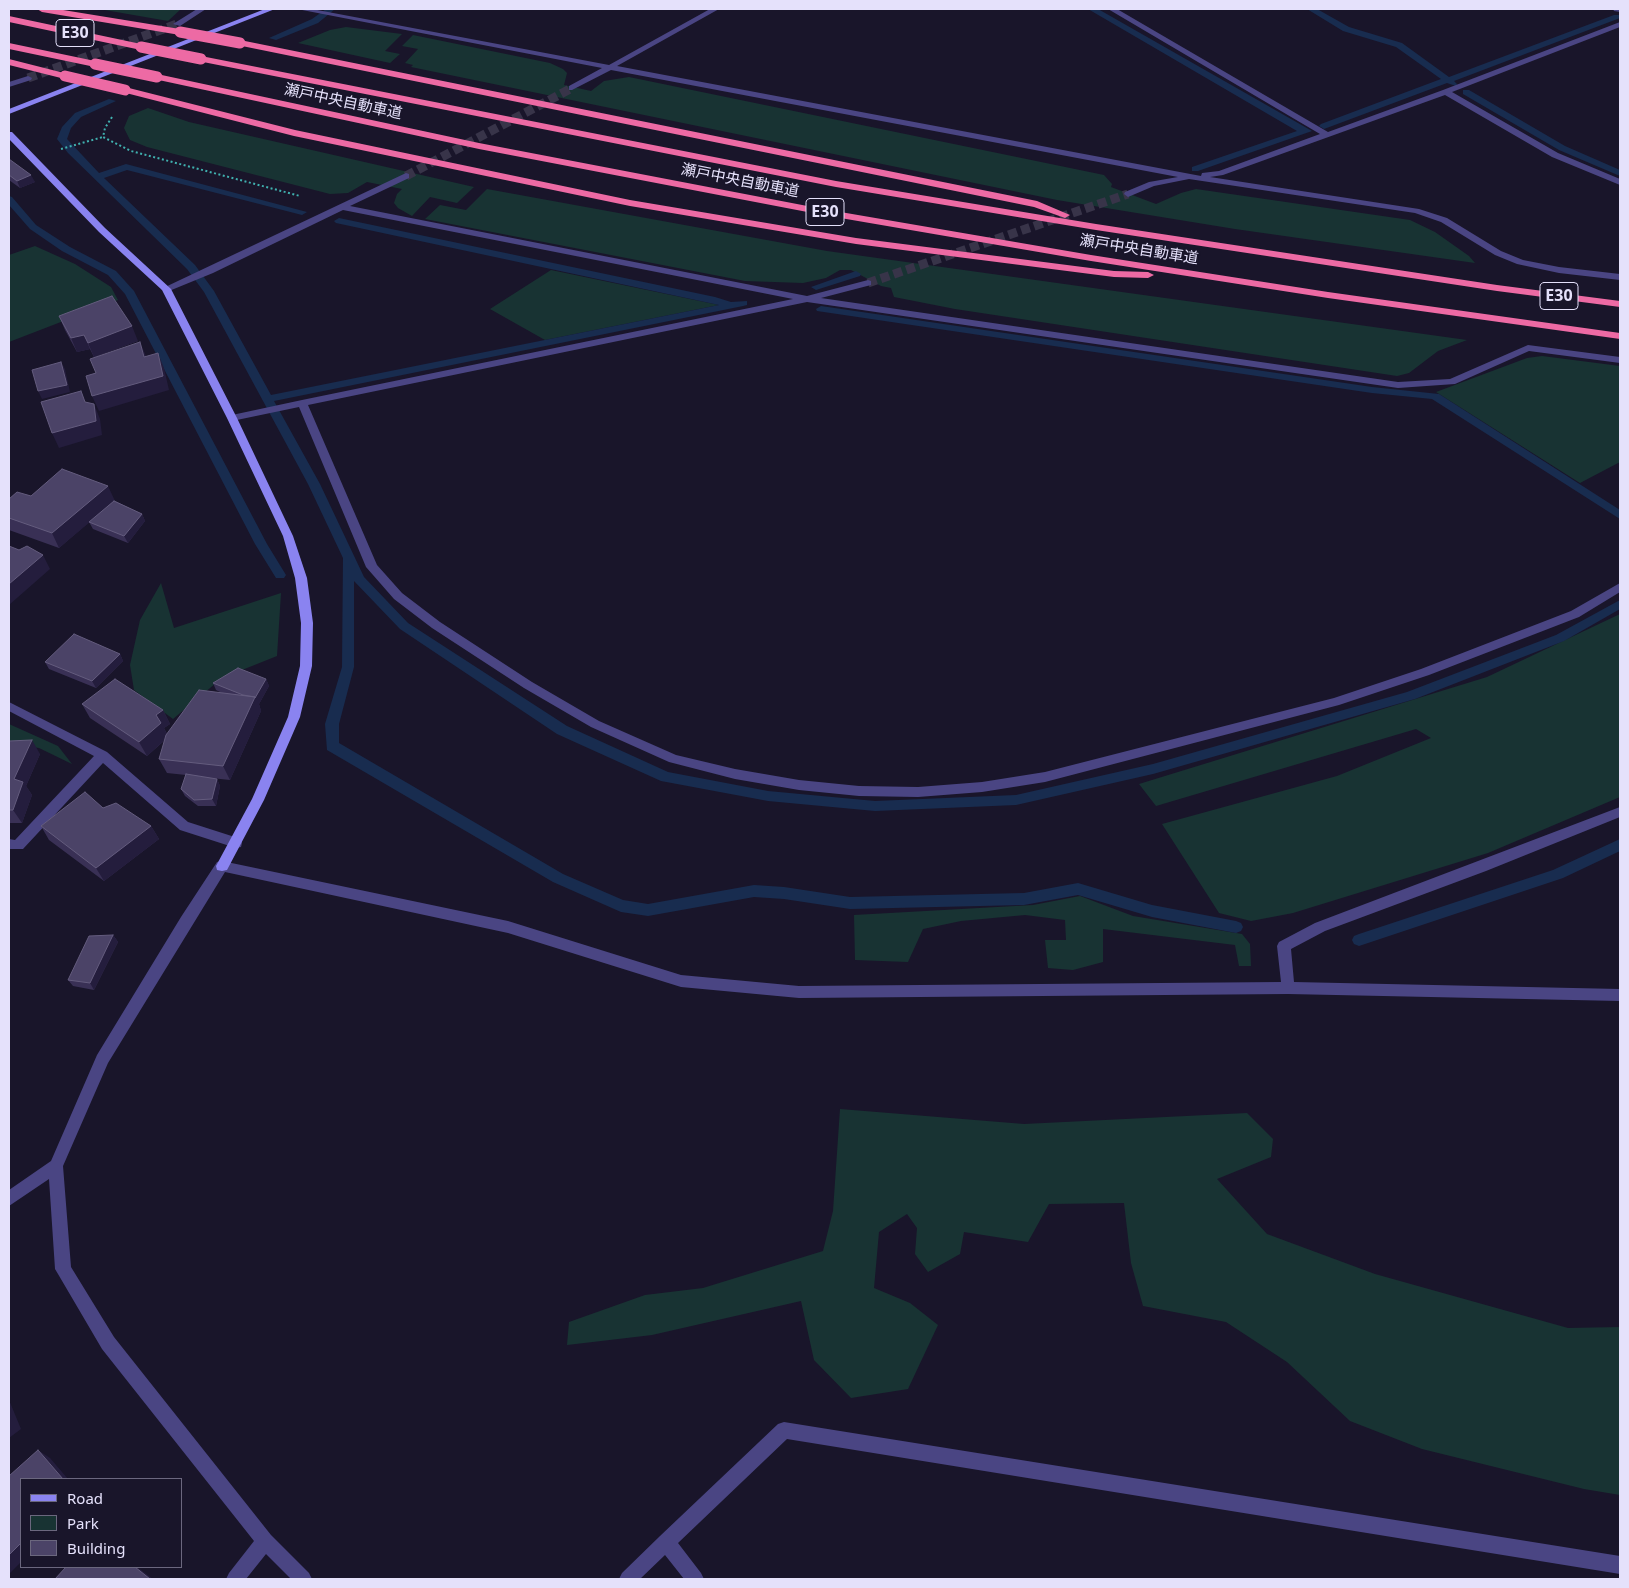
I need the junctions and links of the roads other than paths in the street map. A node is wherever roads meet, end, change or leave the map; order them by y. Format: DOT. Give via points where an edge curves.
graph roads {
  1 [pos="42,9"];
  2 [pos="202,9"];
  3 [pos="271,9"];
  4 [pos="301,9"];
  5 [pos="715,9"];
  6 [pos="1112,9"];
  7 [pos="9,19"];
  8 [pos="1620,24"];
  9 [pos="178,28"];
  10 [pos="9,46"];
  11 [pos="9,62"];
  12 [pos="612,68"];
  13 [pos="28,78"];
  14 [pos="9,85"];
  15 [pos="572,88"];
  16 [pos="1446,92"];
  17 [pos="9,112"];
  18 [pos="9,134"];
  19 [pos="1326,134"];
  20 [pos="406,176"];
  21 [pos="1194,177"];
  22 [pos="1620,182"];
  23 [pos="1128,194"];
  24 [pos="340,207"];
  25 [pos="1096,227"];
  26 [pos="1212,277"];
  27 [pos="1620,278"];
  28 [pos="868,283"];
  29 [pos="166,289"];
  30 [pos="807,299"];
  31 [pos="1620,304"];
  32 [pos="1620,336"];
  33 [pos="1620,360"];
  34 [pos="302,403"];
  35 [pos="232,418"];
  36 [pos="1620,587"];
  37 [pos="9,706"];
  38 [pos="103,755"];
  39 [pos="1620,812"];
  40 [pos="236,843"];
  41 [pos="9,844"];
  42 [pos="222,866"];
  43 [pos="1288,988"];
  44 [pos="1620,994"];
  45 [pos="56,1166"];
  46 [pos="9,1199"];
  47 [pos="265,1541"];
  48 [pos="666,1542"];
  49 [pos="1620,1565"];
  50 [pos="236,1579"];
  51 [pos="303,1579"];
  52 [pos="628,1579"];
  53 [pos="695,1579"];
  1 -- 9 [label="highway"];
  2 -- 9 [label="street"];
  3 -- 17 [label="street"];
  4 -- 12 [label="street"];
  5 -- 12 [label="street"];
  6 -- 19 [label="street"];
  7 -- 25 [label="highway, 瀬戸中央自動車道 / E30, bridge" via="498,120 827,182"];
  8 -- 16 [label="street"];
  9 -- 25 [label="highway, bridge" via="1037,204"];
  10 -- 26 [label="highway, 瀬戸中央自動車道 / E30, bridge" via="480,146 823,212"];
  11 -- 26 [label="highway, bridge" via="397,156 630,203 856,241 1094,272"];
  12 -- 15 [label="street"];
  12 -- 21 [label="street"];
  13 -- 14 [label="street"];
  16 -- 19 [label="street"];
  16 -- 22 [label="street" via="1555,155"];
  18 -- 29 [label="street" via="102,230"];
  19 -- 21 [label="street" via="1220,173"];
  20 -- 24 [label="street"];
  21 -- 23 [label="street" via="1152,184"];
  21 -- 27 [label="street" via="1416,211 1444,220 1498,253 1520,262"];
  24 -- 29 [label="street"];
  24 -- 30 [label="street"];
  25 -- 31 [label="highway, 瀬戸中央自動車道 / E30"];
  26 -- 32 [label="highway, 瀬戸中央自動車道 / E30"];
  28 -- 30 [label="street"];
  29 -- 35 [label="street"];
  30 -- 33 [label="street" via="1398,385 1452,382 1528,348"];
  30 -- 34 [label="street"];
  34 -- 35 [label="street"];
  34 -- 36 [label="street" via="372,567 398,596 520,680 595,724 674,760 799,785 918,792 1046,777 1344,699 1502,644 1574,614"];
  35 -- 40 [label="street" via="288,536 301,578 307,623 306,666 294,717"];
  37 -- 38 [label="street"];
  38 -- 40 [label="street" via="184,826"];
  38 -- 41 [label="street" via="18,845"];
  39 -- 43 [label="street" via="1320,927 1284,946"];
  40 -- 42 [label="street"];
  42 -- 43 [label="street" via="508,927 681,981 799,992"];
  42 -- 45 [label="street" via="102,1059"];
  43 -- 44 [label="street"];
  45 -- 46 [label="street"];
  45 -- 47 [label="street" via="63,1269 108,1343"];
  47 -- 50 [label="street"];
  47 -- 51 [label="street"];
  48 -- 49 [label="street" via="784,1430"];
  48 -- 52 [label="street"];
  48 -- 53 [label="street"];
}
